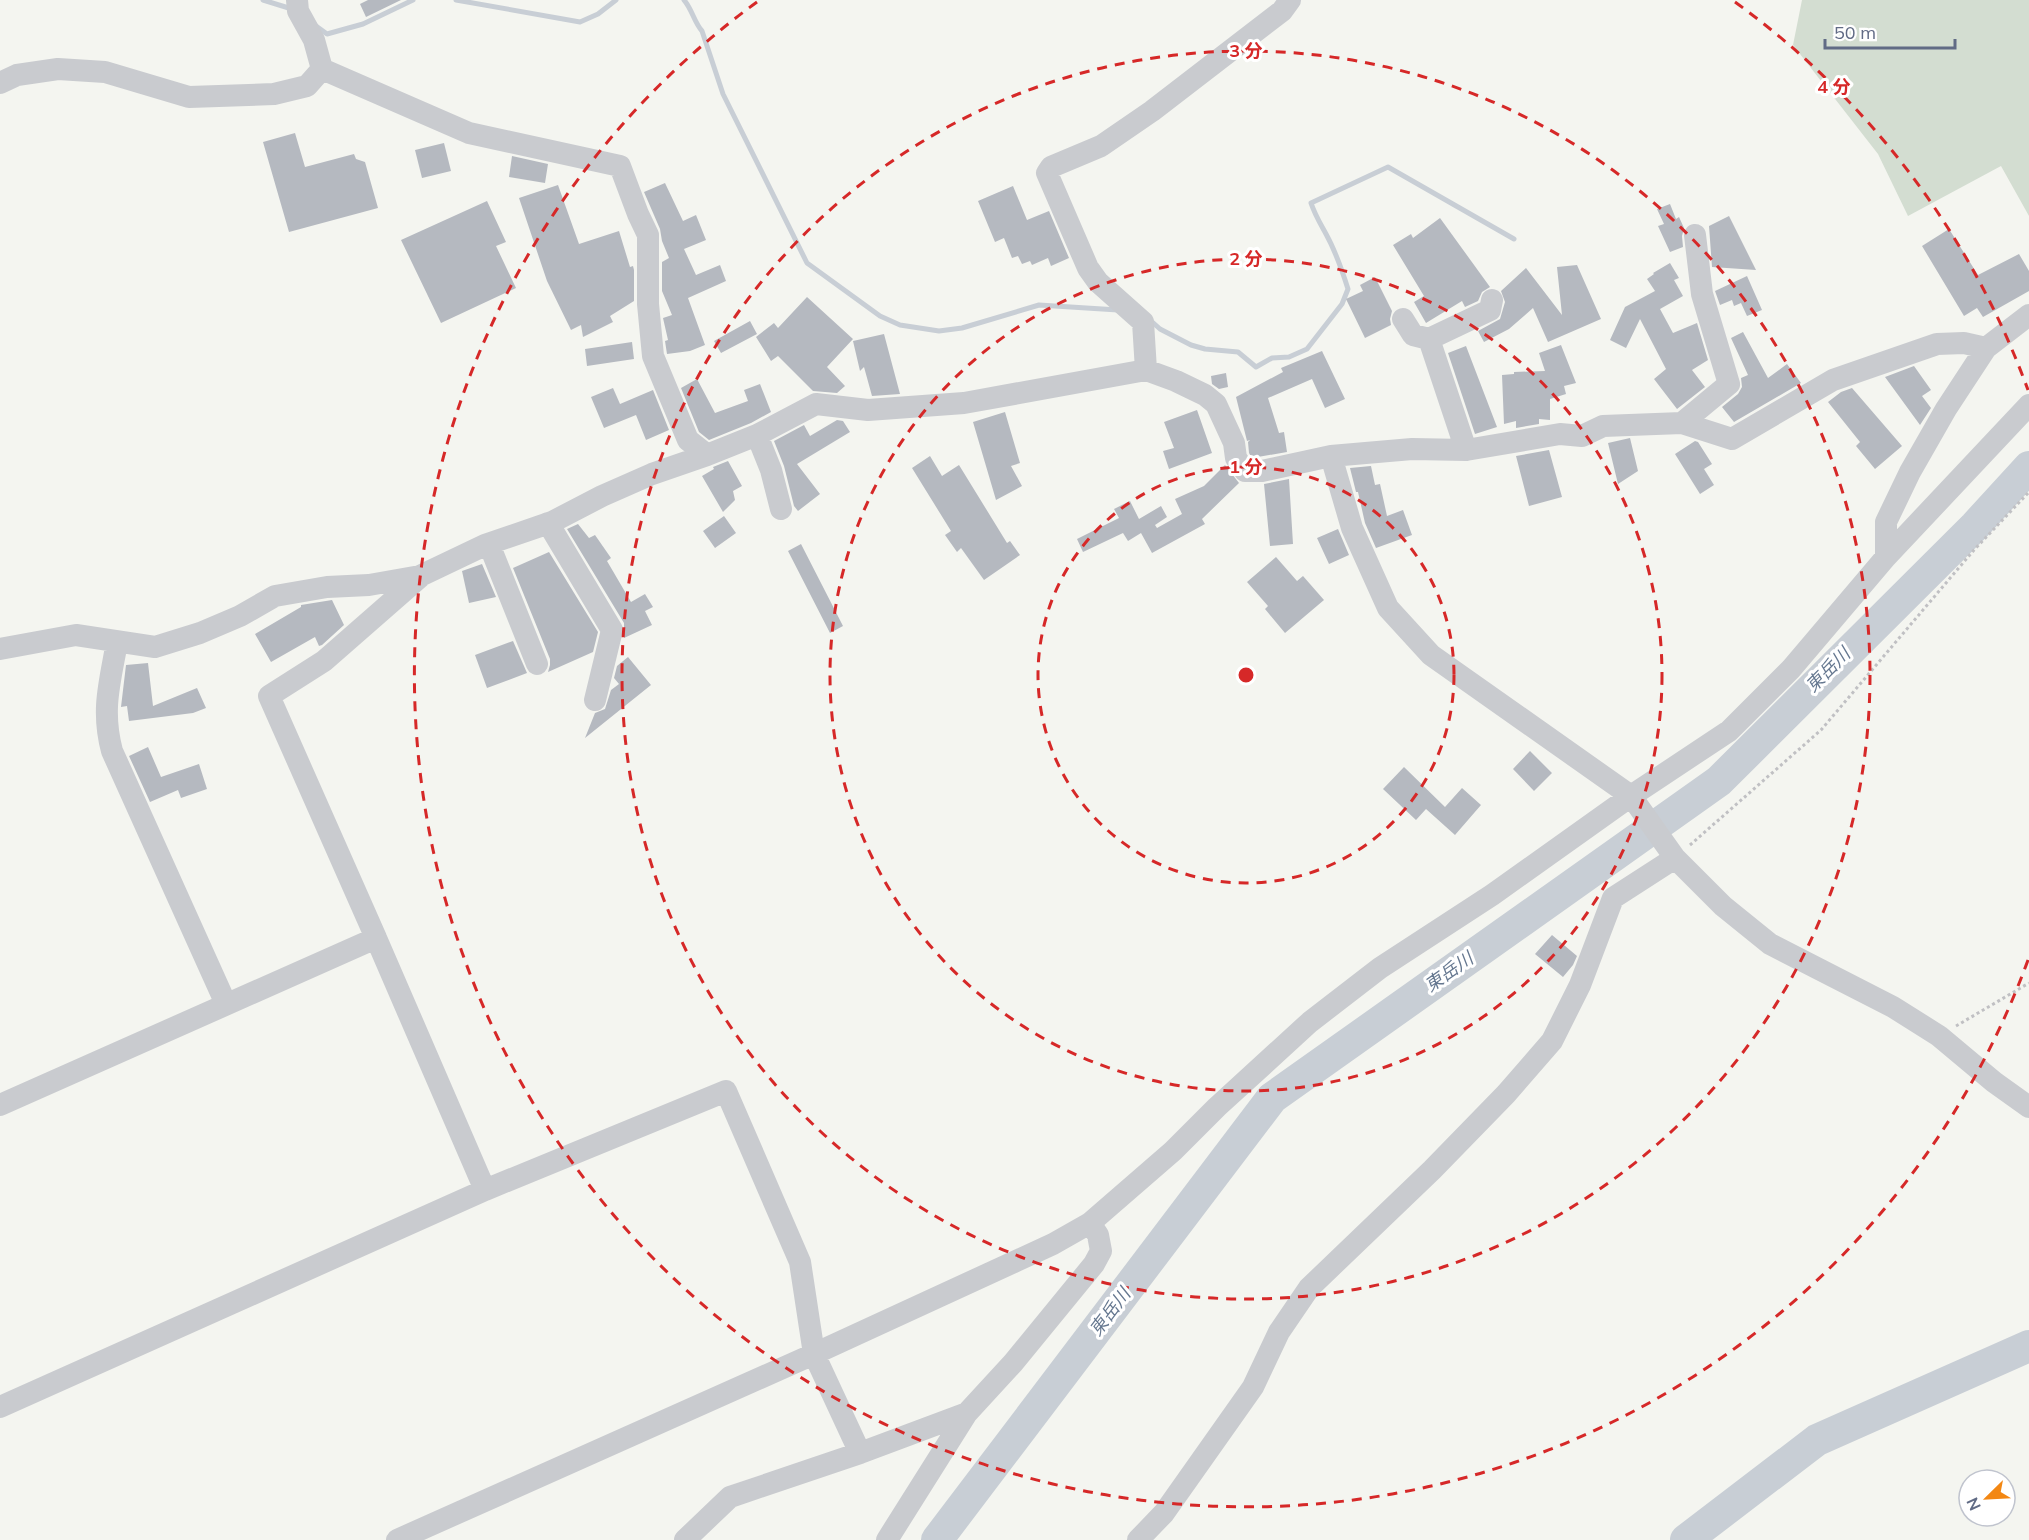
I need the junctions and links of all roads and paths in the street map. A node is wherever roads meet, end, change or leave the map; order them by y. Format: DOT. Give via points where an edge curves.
graph roads {
  1 [pos="297,0"];
  2 [pos="1290,0"];
  3 [pos="322,69"];
  4 [pos="0,83"];
  5 [pos="1695,235"];
  6 [pos="1492,300"];
  7 [pos="2029,315"];
  8 [pos="1403,319"];
  9 [pos="1429,339"];
  10 [pos="1986,348"];
  11 [pos="1146,370"];
  12 [pos="2029,405"];
  13 [pos="1682,423"];
  14 [pos="757,435"];
  15 [pos="1466,450"];
  16 [pos="707,455"];
  17 [pos="1331,456"];
  18 [pos="2029,492"];
  19 [pos="781,509"];
  20 [pos="548,523"];
  21 [pos="489,544"];
  22 [pos="1886,557"];
  23 [pos="420,576"];
  24 [pos="117,642"];
  25 [pos="0,649"];
  26 [pos="537,664"];
  27 [pos="596,700"];
  28 [pos="1631,796"];
  29 [pos="1675,858"];
  30 [pos="376,938"];
  31 [pos="2029,983"];
  32 [pos="226,1004"];
  33 [pos="1940,1036"];
  34 [pos="0,1104"];
  35 [pos="2029,1107"];
  36 [pos="485,1190"];
  37 [pos="1090,1223"];
  38 [pos="814,1354"];
  39 [pos="0,1407"];
  40 [pos="967,1413"];
  41 [pos="860,1454"];
  42 [pos="397,1540"];
  43 [pos="685,1540"];
  44 [pos="887,1540"];
  45 [pos="1138,1540"];
  1 -- 3 [label="street" via="297,11 314,40"];
  2 -- 11 [label="street" via="1282,11 1152,111 1101,146 1051,167 1047,173 1088,268 1143,322"];
  3 -- 4 [label="street" via="307,86 274,94 189,97 105,72 58,69 17,75"];
  3 -- 16 [label="street" via="469,133 620,166 648,235 653,356 688,440"];
  5 -- 13 [label="street" via="1702,294 1729,384"];
  6 -- 9 [label="street" via="1490,310"];
  7 -- 10 [label="street"];
  8 -- 9 [label="street" via="1413,335"];
  9 -- 15 [label="street"];
  10 -- 13 [label="street" via="1964,343 1936,344 1833,380 1732,440"];
  10 -- 22 [label="street" via="1946,409 1886,522"];
  11 -- 14 [label="street" via="964,403 868,410 816,404"];
  11 -- 17 [label="street" via="1205,395 1216,404 1234,443 1236,458 1245,471"];
  12 -- 22 [label="street"];
  13 -- 15 [label="street" via="1603,426 1582,436 1560,434"];
  14 -- 16 [label="street"];
  14 -- 19 [label="street"];
  15 -- 17 [label="street" via="1412,449"];
  16 -- 20 [label="street" via="652,474"];
  17 -- 28 [label="street" via="1352,528 1388,608 1431,655"];
  18 -- 29 [label="path" via="1974,550 1821,730"];
  20 -- 21 [label="street"];
  20 -- 27 [label="street" via="617,639"];
  21 -- 23 [label="street"];
  21 -- 26 [label="street"];
  22 -- 28 [label="street" via="1791,669 1729,731"];
  23 -- 24 [label="street" via="275,596 210,629 155,647"];
  23 -- 30 [label="street" via="324,660 269,696"];
  24 -- 25 [label="street" via="76,635"];
  24 -- 32 [label="street" via="106,702 106,729 112,751"];
  28 -- 29 [label="street"];
  28 -- 37 [label="street" via="1492,895 1380,968 1310,1022"];
  29 -- 33 [label="street" via="1723,906 1770,944 1893,1007"];
  29 -- 45 [label="street" via="1613,898 1580,985 1552,1041 1498,1103 1309,1288 1279,1332 1253,1387 1164,1513"];
  30 -- 32 [label="street"];
  30 -- 36 [label="street"];
  31 -- 33 [label="path"];
  32 -- 34 [label="street"];
  33 -- 35 [label="street"];
  36 -- 38 [label="street" via="726,1091 800,1262"];
  36 -- 39 [label="street"];
  37 -- 38 [label="street" via="1053,1244"];
  37 -- 40 [label="street" via="1098,1235 1101,1251 1094,1264"];
  38 -- 41 [label="street"];
  38 -- 42 [label="street"];
  40 -- 41 [label="street"];
  40 -- 44 [label="street"];
  41 -- 43 [label="street" via="730,1497"];
}
